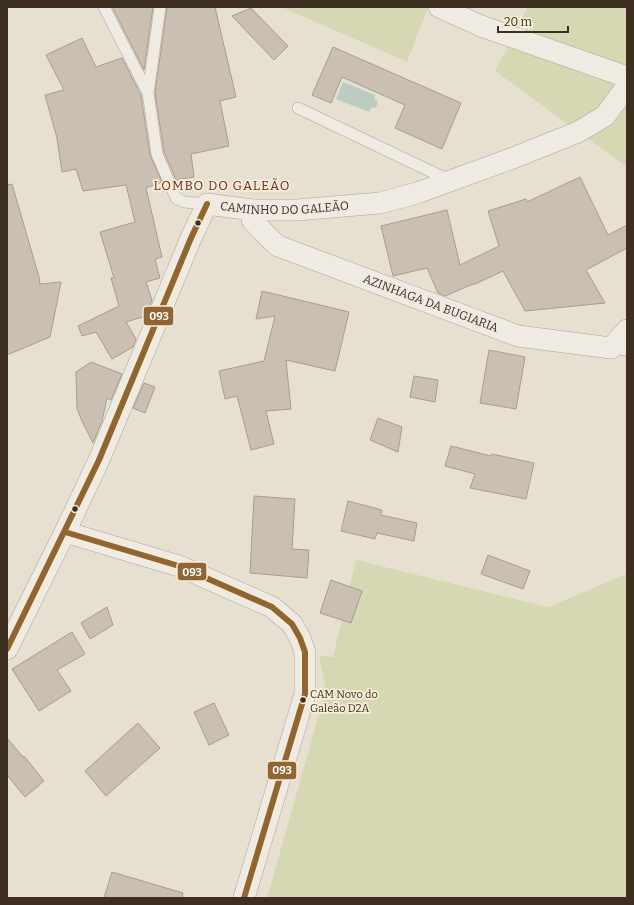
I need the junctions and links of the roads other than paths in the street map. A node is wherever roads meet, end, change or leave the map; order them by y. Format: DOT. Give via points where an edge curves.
graph roads {
  1 [pos="104,7"];
  2 [pos="160,7"];
  3 [pos="439,7"];
  4 [pos="627,77"];
  5 [pos="627,86"];
  6 [pos="148,93"];
  7 [pos="298,108"];
  8 [pos="451,181"];
  9 [pos="207,204"];
  10 [pos="253,210"];
  11 [pos="627,330"];
  12 [pos="619,349"];
  13 [pos="65,532"];
  14 [pos="7,650"];
  15 [pos="244,898"];
  1 -- 6 [label="lane"];
  2 -- 6 [label="lane"];
  3 -- 4 [label="street" via="481,26"];
  5 -- 8 [label="street, CAMINHO DO GALEÃO" via="605,116 578,132"];
  6 -- 9 [label="lane" via="157,154 176,198 184,202"];
  7 -- 8 [label="lane"];
  8 -- 10 [label="street, CAMINHO DO GALEÃO" via="380,203 297,210"];
  9 -- 10 [label="street, CAMINHO DO GALEÃO"];
  9 -- 13 [label="street, CAMINHO DO GALEÃO" via="99,460"];
  10 -- 12 [label="street, AZINHAGA DA BUGIARIA" via="252,220 278,246 518,336"];
  11 -- 12 [label="street, AZINHAGA DA BUGIARIA"];
  13 -- 14 [label="street, CAMINHO DO GALEÃO"];
  13 -- 15 [label="street" via="179,566 272,607 292,624 300,638 305,652 305,694"];
}
